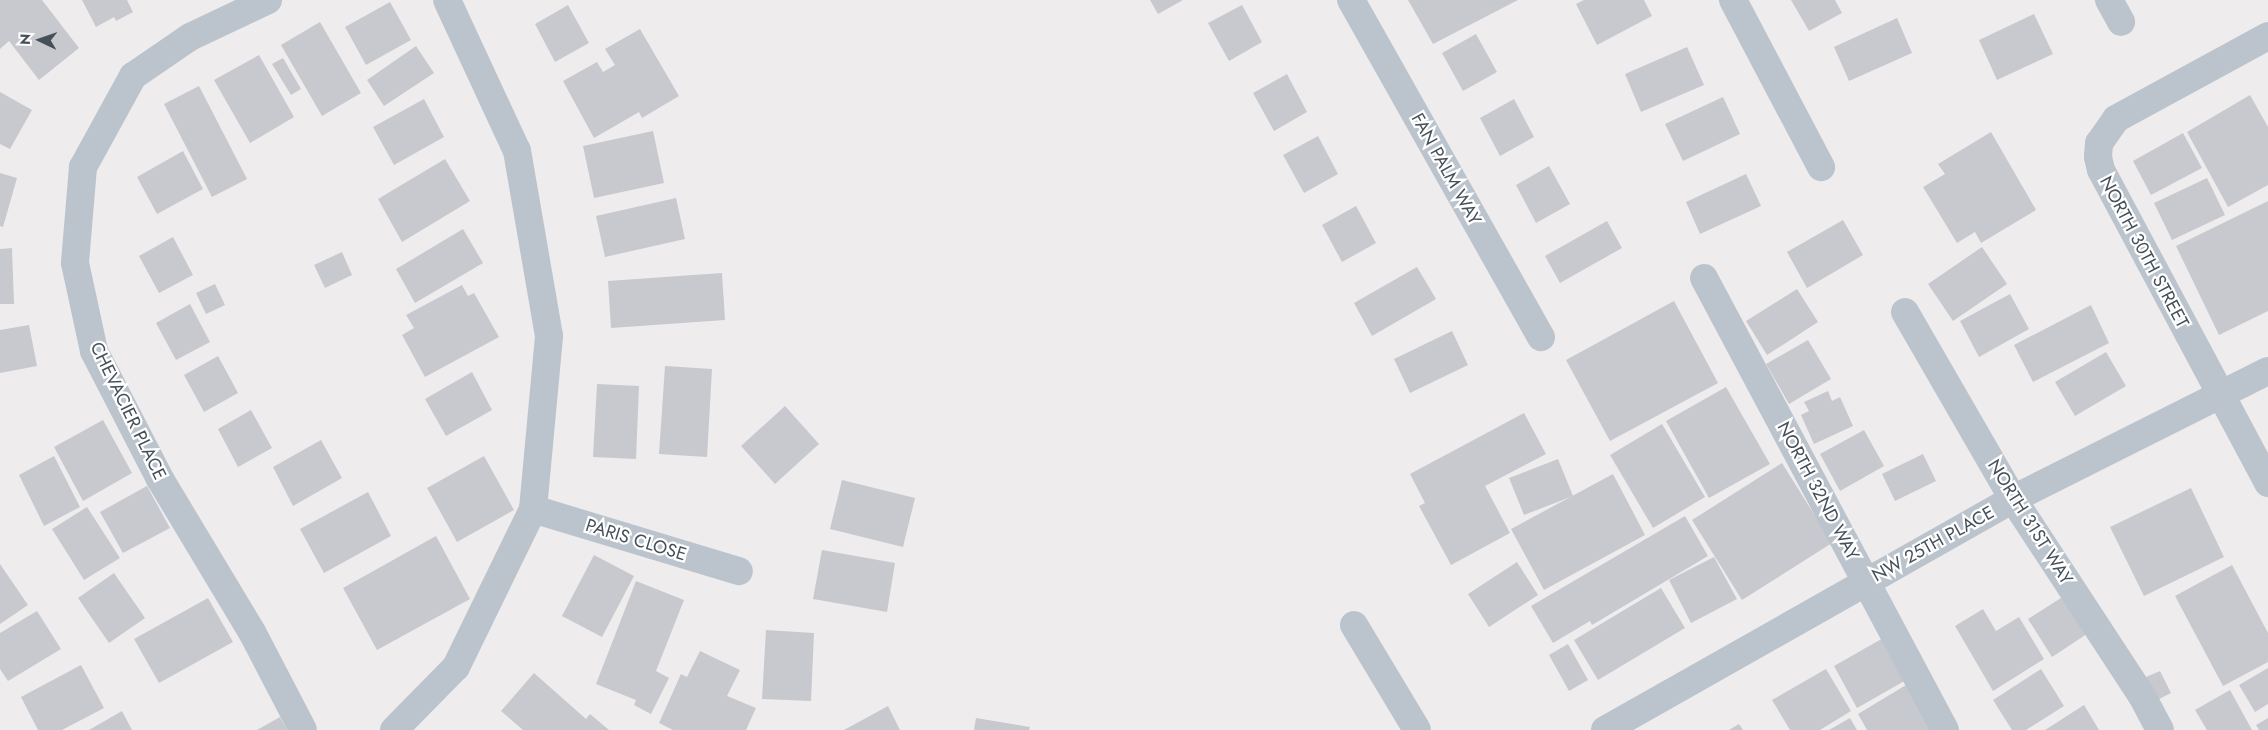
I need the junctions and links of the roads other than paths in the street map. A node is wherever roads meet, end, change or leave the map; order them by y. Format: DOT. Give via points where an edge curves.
graph roads {
  1 [pos="268,0"];
  2 [pos="448,0"];
  3 [pos="1351,0"];
  4 [pos="1733,0"];
  5 [pos="2267,40"];
  6 [pos="1821,167"];
  7 [pos="1704,278"];
  8 [pos="1905,312"];
  9 [pos="1541,337"];
  10 [pos="2268,371"];
  11 [pos="2221,397"];
  12 [pos="2268,483"];
  13 [pos="2013,499"];
  14 [pos="533,509"];
  15 [pos="739,571"];
  16 [pos="1867,581"];
  17 [pos="1354,625"];
  18 [pos="303,730"];
  19 [pos="394,730"];
  20 [pos="1417,730"];
  21 [pos="1605,730"];
  22 [pos="1946,730"];
  23 [pos="2160,730"];
  1 -- 18 [label="street, CHEVACIER PLACE" via="190,38 133,76 84,167 75,263 94,351 160,479 252,632"];
  2 -- 14 [label="street" via="517,152 549,336"];
  3 -- 9 [label="street, FAN PALM WAY"];
  4 -- 6 [label="street"];
  5 -- 11 [label="street, NORTH 30TH STREET" via="2116,119 2099,143 2101,170"];
  7 -- 16 [label="street, NORTH 32ND WAY"];
  8 -- 13 [label="street, NORTH 31ST WAY"];
  10 -- 11 [label="street, NW 25TH PLACE"];
  11 -- 12 [label="street, NORTH 30TH STREET"];
  11 -- 13 [label="street, NW 25TH PLACE"];
  13 -- 16 [label="street, NW 25TH PLACE"];
  13 -- 23 [label="street, NORTH 31ST WAY" via="2142,696"];
  14 -- 15 [label="street, PARIS CLOSE"];
  14 -- 19 [label="street" via="456,666"];
  16 -- 21 [label="street, NW 25TH PLACE"];
  16 -- 22 [label="street, NORTH 32ND WAY"];
  17 -- 20 [label="street"];
}
